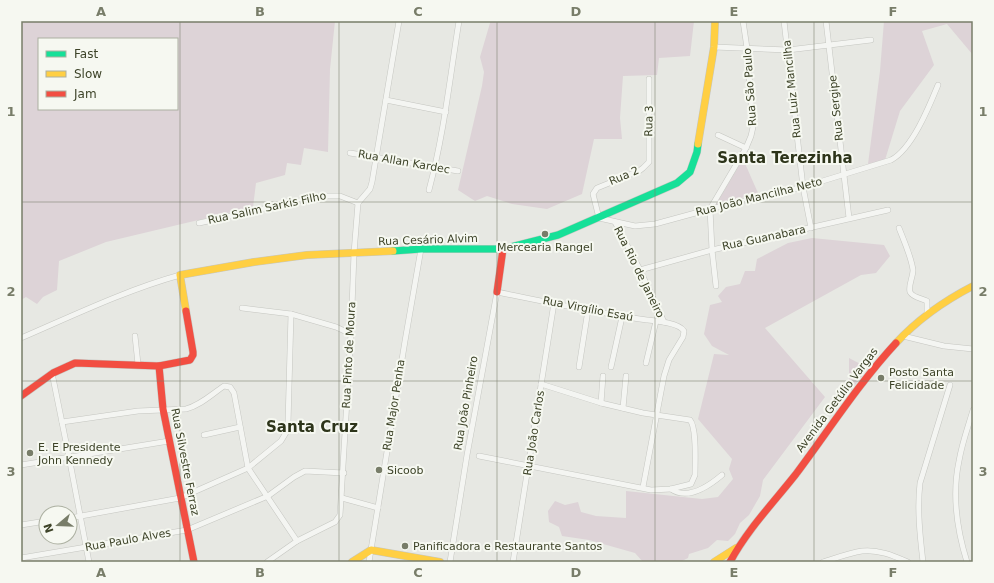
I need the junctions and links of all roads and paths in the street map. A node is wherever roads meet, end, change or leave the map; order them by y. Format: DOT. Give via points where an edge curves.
graph roads {
  1 [pos="399,21"];
  2 [pos="459,21"];
  3 [pos="715,21"];
  4 [pos="744,21"];
  5 [pos="784,21"];
  6 [pos="826,21"];
  7 [pos="871,40"];
  8 [pos="830,46"];
  9 [pos="714,47"];
  10 [pos="747,48"];
  11 [pos="788,50"];
  12 [pos="649,79"];
  13 [pos="938,85"];
  14 [pos="386,100"];
  15 [pos="446,112"];
  16 [pos="718,135"];
  17 [pos="746,148"];
  18 [pos="350,153"];
  19 [pos="376,157"];
  20 [pos="648,162"];
  21 [pos="435,168"];
  22 [pos="458,171"];
  23 [pos="844,176"];
  24 [pos="803,187"];
  25 [pos="429,190"];
  26 [pos="358,203"];
  27 [pos="710,209"];
  28 [pos="888,210"];
  29 [pos="599,218"];
  30 [pos="849,218"];
  31 [pos="615,222"];
  32 [pos="199,223"];
  33 [pos="811,228"];
  34 [pos="899,228"];
  35 [pos="421,249"];
  36 [pos="503,249"];
  37 [pos="712,250"];
  38 [pos="354,253"];
  39 [pos="640,270"];
  40 [pos="180,275"];
  41 [pos="716,286"];
  42 [pos="973,286"];
  43 [pos="497,292"];
  44 [pos="554,303"];
  45 [pos="242,308"];
  46 [pos="588,310"];
  47 [pos="292,314"];
  48 [pos="927,314"];
  49 [pos="622,316"];
  50 [pos="656,321"];
  51 [pos="664,322"];
  52 [pos="351,334"];
  53 [pos="135,336"];
  54 [pos="903,336"];
  55 [pos="21,338"];
  56 [pos="973,349"];
  57 [pos="646,363"];
  58 [pos="138,364"];
  59 [pos="159,366"];
  60 [pos="579,367"];
  61 [pos="611,367"];
  62 [pos="52,373"];
  63 [pos="603,376"];
  64 [pos="626,376"];
  65 [pos="541,384"];
  66 [pos="950,385"];
  67 [pos="21,396"];
  68 [pos="601,403"];
  69 [pos="623,408"];
  70 [pos="164,409"];
  71 [pos="973,410"];
  72 [pos="657,416"];
  73 [pos="62,422"];
  74 [pos="240,427"];
  75 [pos="971,427"];
  76 [pos="204,435"];
  77 [pos="170,441"];
  78 [pos="69,456"];
  79 [pos="479,456"];
  80 [pos="21,465"];
  81 [pos="528,466"];
  82 [pos="248,468"];
  83 [pos="344,473"];
  84 [pos="722,475"];
  85 [pos="643,488"];
  86 [pos="671,489"];
  87 [pos="268,496"];
  88 [pos="180,498"];
  89 [pos="342,498"];
  90 [pos="378,508"];
  91 [pos="80,516"];
  92 [pos="38,523"];
  93 [pos="21,526"];
  94 [pos="187,530"];
  95 [pos="297,541"];
  96 [pos="86,547"];
  97 [pos="738,547"];
  98 [pos="371,550"];
  99 [pos="21,558"];
  100 [pos="840,560"];
  101 [pos="89,562"];
  102 [pos="194,562"];
  103 [pos="267,562"];
  104 [pos="352,562"];
  105 [pos="369,562"];
  106 [pos="440,562"];
  107 [pos="450,562"];
  108 [pos="513,562"];
  109 [pos="714,562"];
  110 [pos="730,562"];
  111 [pos="823,562"];
  112 [pos="908,562"];
  113 [pos="923,562"];
  114 [pos="967,562"];
  1 -- 14 [label="street"];
  2 -- 15 [label="street"];
  3 -- 9 [label="street, Rua Cesário Alvim"];
  4 -- 10 [label="street, Rua São Paulo"];
  5 -- 11 [label="street, Rua Luiz Mancilha"];
  6 -- 8 [label="street, Rua Sergipe"];
  7 -- 8 [label="street"];
  8 -- 11 [label="street"];
  8 -- 23 [label="street, Rua Sergipe"];
  9 -- 10 [label="street"];
  9 -- 29 [label="street, Rua Cesário Alvim" via="697,152 690,172 677,183"];
  10 -- 11 [label="street"];
  10 -- 17 [label="street, Rua São Paulo" via="754,118"];
  11 -- 24 [label="street, Rua Luiz Mancilha"];
  12 -- 20 [label="street, Rua 3"];
  13 -- 23 [label="street, Rua João Mancilha Neto" via="910,142 902,152 891,160"];
  14 -- 15 [label="street"];
  14 -- 19 [label="street"];
  15 -- 21 [label="street"];
  16 -- 17 [label="street"];
  17 -- 27 [label="street, Rua São Paulo"];
  18 -- 19 [label="street, Rua Allan Kardec"];
  19 -- 21 [label="street, Rua Allan Kardec"];
  19 -- 26 [label="street" via="370,189"];
  20 -- 29 [label="street, Rua 2" via="644,168 597,188 594,194"];
  21 -- 22 [label="street, Rua Allan Kardec"];
  21 -- 25 [label="street"];
  23 -- 24 [label="street, Rua João Mancilha Neto"];
  23 -- 30 [label="street, Rua Sergipe"];
  24 -- 27 [label="street, Rua João Mancilha Neto"];
  24 -- 33 [label="street, Rua Luiz Mancilha"];
  26 -- 32 [label="street, Rua Salim Sarkis Filho" via="340,196 322,196"];
  26 -- 38 [label="street, Rua Pinto de Moura"];
  27 -- 31 [label="street, Rua João Mancilha Neto" via="655,224 635,226"];
  27 -- 37 [label="street"];
  28 -- 30 [label="street, Rua Guanabara"];
  29 -- 31 [label="street, Rua João Mancilha Neto"];
  29 -- 36 [label="street, Rua Cesário Alvim" via="558,235"];
  30 -- 33 [label="street, Rua Guanabara"];
  31 -- 39 [label="street, Rua Rio de Janeiro"];
  33 -- 37 [label="street, Rua Guanabara"];
  34 -- 48 [label="street" via="912,265 910,290 913,296 926,301"];
  35 -- 36 [label="street, Rua Cesário Alvim"];
  35 -- 38 [label="street, Rua Cesário Alvim"];
  35 -- 90 [label="street, Rua Major Penha"];
  36 -- 43 [label="street, Rua João Pinheiro"];
  37 -- 39 [label="street, Rua Guanabara"];
  37 -- 41 [label="street"];
  38 -- 40 [label="street, Rua Cesário Alvim" via="307,255"];
  38 -- 52 [label="street, Rua Pinto de Moura"];
  39 -- 51 [label="street, Rua Rio de Janeiro"];
  40 -- 55 [label="street" via="150,284"];
  40 -- 59 [label="street" via="192,358"];
  42 -- 48 [label="street, Avenida Getúlio Vargas"];
  43 -- 44 [label="street, Rua Virgílio Esaú"];
  43 -- 107 [label="street, Rua João Pinheiro"];
  44 -- 46 [label="street, Rua Virgílio Esaú"];
  44 -- 65 [label="street, Rua João Carlos"];
  45 -- 47 [label="street"];
  46 -- 49 [label="street, Rua Virgílio Esaú"];
  46 -- 60 [label="street"];
  47 -- 52 [label="street"];
  47 -- 82 [label="street" via="287,431 282,441"];
  48 -- 54 [label="street, Avenida Getúlio Vargas"];
  49 -- 50 [label="street, Rua Virgílio Esaú"];
  49 -- 61 [label="street"];
  50 -- 51 [label="street, Rua Virgílio Esaú"];
  50 -- 57 [label="street"];
  51 -- 72 [label="street, Rua Virgílio Esaú" via="680,326 684,333 669,360"];
  52 -- 83 [label="street, Rua Pinto de Moura"];
  53 -- 58 [label="street"];
  54 -- 56 [label="street" via="944,346"];
  54 -- 97 [label="street, Avenida Getúlio Vargas" via="857,390"];
  58 -- 59 [label="street"];
  58 -- 62 [label="street" via="75,363"];
  59 -- 70 [label="street, Rua Silvestre Ferraz"];
  62 -- 67 [label="street"];
  62 -- 73 [label="street"];
  63 -- 68 [label="street"];
  64 -- 69 [label="street"];
  65 -- 68 [label="street"];
  65 -- 81 [label="street, Rua João Carlos"];
  66 -- 113 [label="street" via="920,483 918,515"];
  68 -- 69 [label="street"];
  69 -- 72 [label="street"];
  70 -- 73 [label="street"];
  70 -- 74 [label="street" via="194,407 224,386 234,393"];
  70 -- 77 [label="street, Rua Silvestre Ferraz"];
  71 -- 75 [label="street"];
  72 -- 85 [label="street"];
  72 -- 86 [label="street" via="686,418 692,421 695,476 691,484"];
  73 -- 78 [label="street"];
  74 -- 76 [label="street"];
  74 -- 82 [label="street"];
  75 -- 114 [label="street" via="959,461 956,481 961,538"];
  77 -- 78 [label="street"];
  77 -- 88 [label="street, Rua Silvestre Ferraz"];
  78 -- 80 [label="street"];
  78 -- 91 [label="street"];
  79 -- 81 [label="street"];
  81 -- 85 [label="street"];
  81 -- 108 [label="street, Rua João Carlos"];
  82 -- 87 [label="street"];
  82 -- 88 [label="street"];
  83 -- 87 [label="street, Rua Paulo Alves" via="305,471"];
  83 -- 89 [label="street, Rua Pinto de Moura"];
  84 -- 86 [label="street" via="710,485 696,491 680,493"];
  85 -- 86 [label="street"];
  87 -- 94 [label="street, Rua Paulo Alves"];
  87 -- 95 [label="street"];
  88 -- 91 [label="street"];
  88 -- 94 [label="street, Rua Silvestre Ferraz"];
  89 -- 90 [label="street"];
  89 -- 95 [label="street, Rua Pinto de Moura" via="340,515 335,522"];
  90 -- 98 [label="street, Rua Major Penha"];
  91 -- 96 [label="street"];
  92 -- 93 [label="street"];
  94 -- 96 [label="street, Rua Paulo Alves"];
  94 -- 102 [label="street, Rua Silvestre Ferraz"];
  95 -- 103 [label="street, Rua Pinto de Moura"];
  96 -- 99 [label="street, Rua Paulo Alves"];
  96 -- 101 [label="street"];
  97 -- 109 [label="street"];
  97 -- 110 [label="street"];
  98 -- 104 [label="street"];
  98 -- 105 [label="street, Rua Major Penha"];
  98 -- 106 [label="street"];
  100 -- 111 [label="street"];
  100 -- 112 [label="street" via="862,551 870,551"];
}
